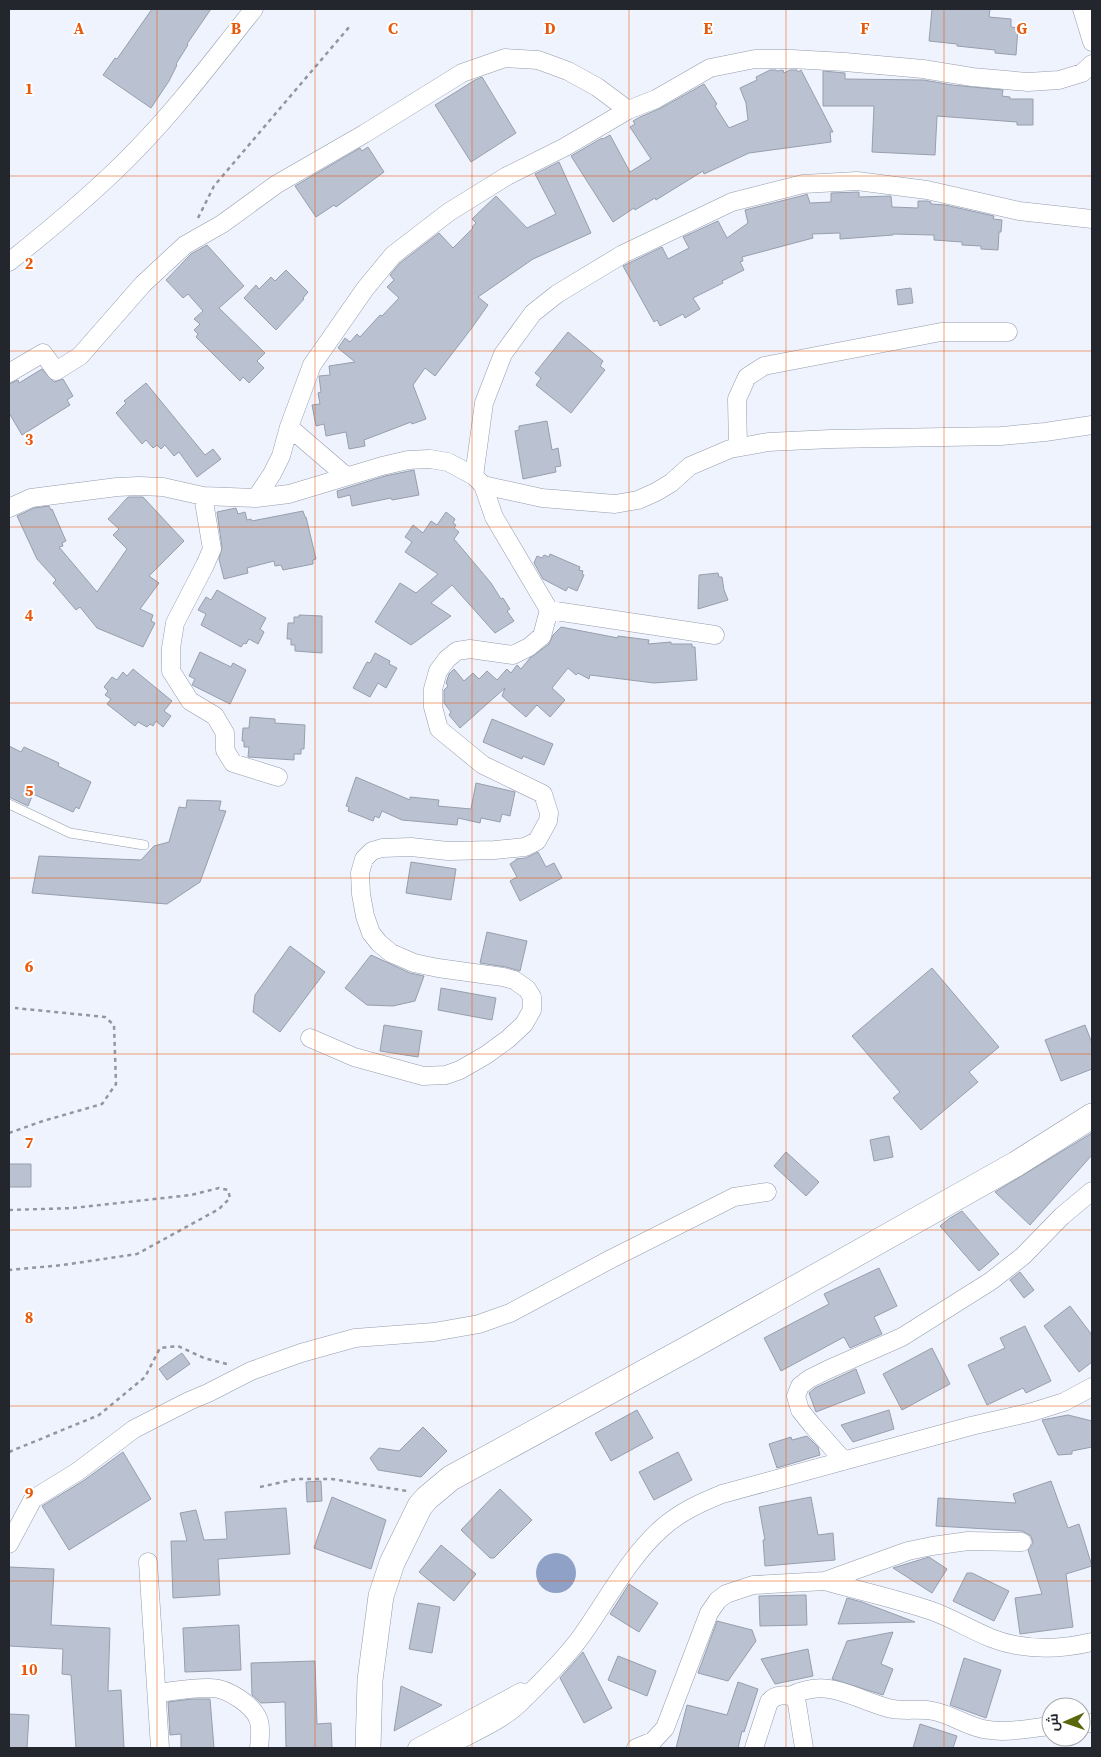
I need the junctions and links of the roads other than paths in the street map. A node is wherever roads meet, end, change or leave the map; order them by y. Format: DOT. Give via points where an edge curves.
graph roads {
  1 [pos="254,9"];
  2 [pos="1082,9"];
  3 [pos="1092,42"];
  4 [pos="1092,64"];
  5 [pos="628,110"];
  6 [pos="1090,217"];
  7 [pos="9,262"];
  8 [pos="1008,332"];
  9 [pos="9,373"];
  10 [pos="1092,425"];
  11 [pos="289,427"];
  12 [pos="738,447"];
  13 [pos="346,476"];
  14 [pos="479,480"];
  15 [pos="203,496"];
  16 [pos="256,498"];
  17 [pos="9,508"];
  18 [pos="549,610"];
  19 [pos="716,635"];
  20 [pos="278,777"];
  21 [pos="9,804"];
  22 [pos="144,845"];
  23 [pos="310,1038"];
  24 [pos="1092,1116"];
  25 [pos="1092,1191"];
  26 [pos="767,1192"];
  27 [pos="1092,1387"];
  28 [pos="844,1461"];
  29 [pos="1022,1542"];
  30 [pos="9,1544"];
  31 [pos="148,1562"];
  32 [pos="825,1581"];
  33 [pos="1092,1642"];
  34 [pos="534,1688"];
  35 [pos="158,1693"];
  36 [pos="790,1696"];
  37 [pos="1041,1727"];
  38 [pos="370,1743"];
  39 [pos="160,1748"];
  40 [pos="259,1748"];
  41 [pos="417,1748"];
  42 [pos="446,1748"];
  43 [pos="636,1748"];
  44 [pos="754,1748"];
  45 [pos="804,1748"];
  1 -- 7 [label="street" via="137,150"];
  2 -- 3 [label="street"];
  4 -- 5 [label="street" via="1082,73 1059,80 1028,82 845,62 755,59 710,68 656,99"];
  5 -- 9 [label="street" via="597,87 538,60 506,58 462,73 277,184 222,224 185,245 143,284 80,356 56,371 43,353"];
  5 -- 11 [label="street" via="507,176 449,212 393,255 359,296 312,365"];
  6 -- 14 [label="street" via="1019,211 927,190 857,181 803,184 732,202 623,254 557,294 533,313 503,354 484,403"];
  8 -- 12 [label="street" via="941,332 764,366 747,377 737,399"];
  10 -- 12 [label="street" via="1001,436 799,439"];
  11 -- 13 [label="street"];
  11 -- 16 [label="street" via="281,456"];
  12 -- 14 [label="street" via="690,466 656,492 638,500 615,504 542,498"];
  13 -- 14 [label="street" via="408,460 430,459 448,462"];
  13 -- 16 [label="street" via="289,494"];
  14 -- 18 [label="street" via="494,517"];
  15 -- 16 [label="street"];
  15 -- 17 [label="street" via="163,487 117,487 31,498"];
  15 -- 20 [label="street" via="212,549 175,623 171,671 190,701 215,716 225,733 225,750 233,763"];
  18 -- 19 [label="street"];
  18 -- 23 [label="street" via="542,636 529,647 513,655 470,649 457,651 438,671 433,689 433,707 440,729 483,765 543,794 549,813 537,841 525,847 494,850 382,848 364,858 360,873 365,916 371,933 391,954 414,963 514,980 532,997 532,1010 524,1024 508,1039 446,1076 423,1076 354,1057"];
  21 -- 22 [label="lane" via="70,833"];
  24 -- 38 [label="street" via="1016,1164 451,1478 427,1498 403,1538 381,1596 370,1680"];
  25 -- 28 [label="street" via="1023,1256 991,1281 902,1337 827,1370 800,1386 796,1396 800,1410"];
  26 -- 30 [label="street" via="734,1196 510,1313 478,1324 434,1332 355,1338 301,1352 251,1371 134,1429 77,1472 33,1499"];
  27 -- 28 [label="street" via="1064,1402 1032,1412"];
  28 -- 34 [label="street" via="722,1494 678,1515 639,1553 578,1641"];
  29 -- 32 [label="street" via="968,1541 908,1551"];
  31 -- 35 [label="street"];
  32 -- 33 [label="street" via="931,1611 990,1638 1020,1646 1051,1648"];
  32 -- 43 [label="street" via="753,1585 718,1600 709,1613 665,1728 654,1741"];
  34 -- 41 [label="street"];
  34 -- 42 [label="street" via="505,1714"];
  35 -- 39 [label="street"];
  35 -- 40 [label="street" via="211,1688 235,1696 257,1715 261,1732"];
  36 -- 37 [label="street" via="801,1690 837,1689 887,1708 934,1711 984,1729 1001,1731"];
  36 -- 44 [label="street" via="776,1696 769,1702"];
  36 -- 45 [label="street" via="797,1704"];
}
